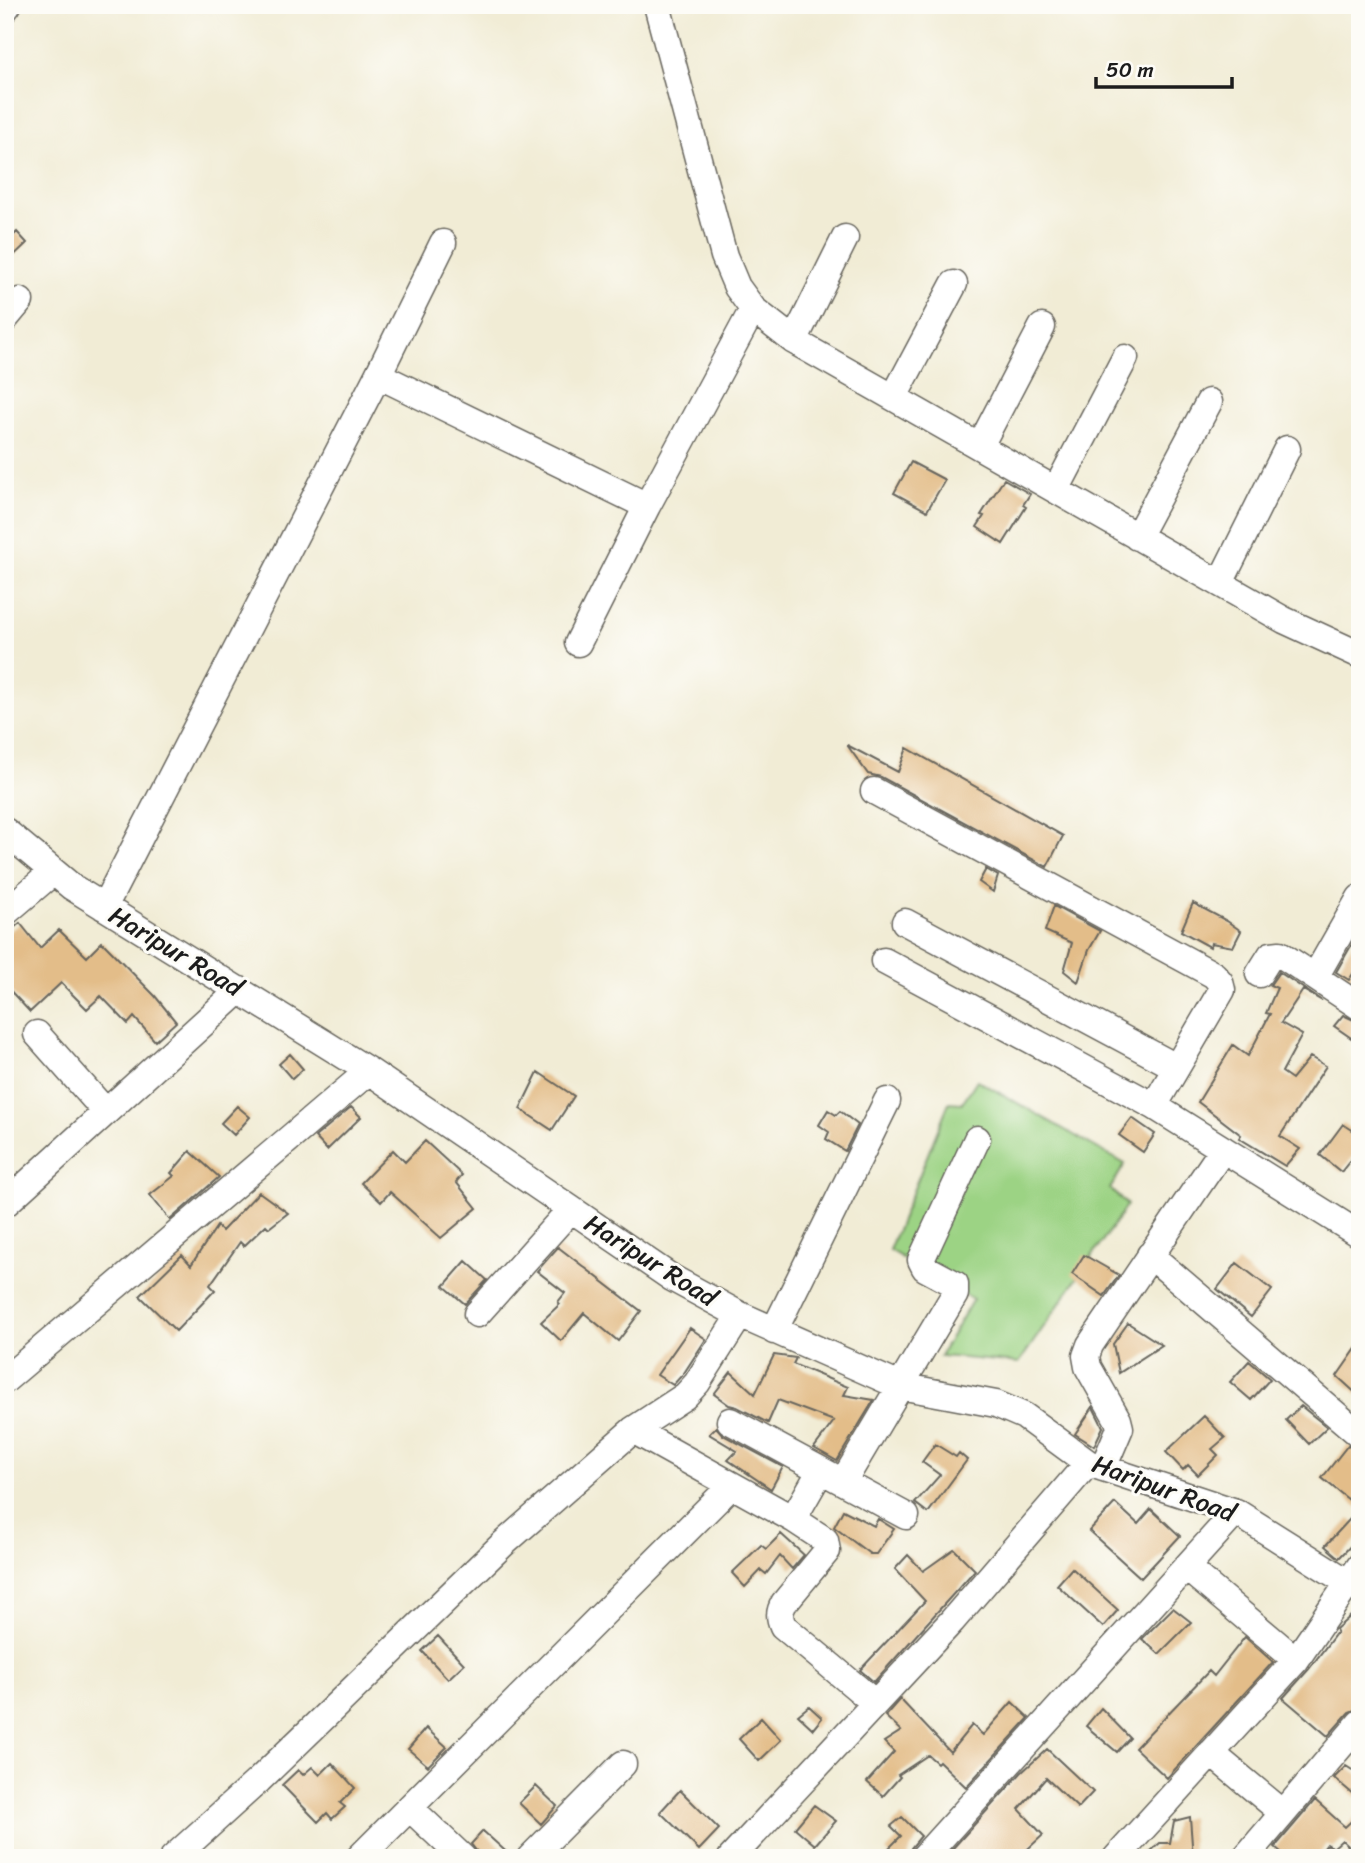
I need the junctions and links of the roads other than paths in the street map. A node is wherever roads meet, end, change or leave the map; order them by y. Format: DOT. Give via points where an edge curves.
graph roads {
  1 [pos="657,5"];
  2 [pos="845,238"];
  3 [pos="443,243"];
  4 [pos="954,284"];
  5 [pos="753,309"];
  6 [pos="1042,327"];
  7 [pos="793,341"];
  8 [pos="1125,358"];
  9 [pos="378,375"];
  10 [pos="894,397"];
  11 [pos="1209,402"];
  12 [pos="980,446"];
  13 [pos="1287,449"];
  14 [pos="1056,490"];
  15 [pos="647,506"];
  16 [pos="1137,537"];
  17 [pos="1220,583"];
  18 [pos="578,643"];
  19 [pos="1360,655"];
  20 [pos="874,791"];
  21 [pos="5,831"];
  22 [pos="53,872"];
  23 [pos="1360,898"];
  24 [pos="104,907"];
  25 [pos="5,913"];
  26 [pos="905,922"];
  27 [pos="884,961"];
  28 [pos="1259,974"];
  29 [pos="1315,977"];
  30 [pos="240,990"];
  31 [pos="1360,1007"];
  32 [pos="37,1034"];
  33 [pos="1176,1067"];
  34 [pos="369,1071"];
  35 [pos="887,1101"];
  36 [pos="1154,1106"];
  37 [pos="106,1112"];
  38 [pos="977,1139"];
  39 [pos="1223,1149"];
  40 [pos="6,1202"];
  41 [pos="571,1209"];
  42 [pos="1360,1235"];
  43 [pos="1150,1255"];
  44 [pos="477,1314"];
  45 [pos="740,1315"];
  46 [pos="775,1331"];
  47 [pos="5,1380"];
  48 [pos="900,1386"];
  49 [pos="730,1421"];
  50 [pos="633,1430"];
  51 [pos="1360,1435"];
  52 [pos="1096,1465"];
  53 [pos="832,1476"];
  54 [pos="732,1485"];
  55 [pos="1236,1512"];
  56 [pos="906,1516"];
  57 [pos="793,1519"];
  58 [pos="1187,1568"];
  59 [pos="1356,1580"];
  60 [pos="1296,1660"];
  61 [pos="875,1703"];
  62 [pos="1360,1723"];
  63 [pos="1211,1753"];
  64 [pos="623,1764"];
  65 [pos="410,1808"];
  66 [pos="1283,1813"];
  67 [pos="173,1858"];
  68 [pos="359,1858"];
  69 [pos="463,1858"];
  70 [pos="530,1858"];
  71 [pos="731,1858"];
  72 [pos="923,1858"];
  73 [pos="1116,1858"];
  74 [pos="1245,1858"];
  1 -- 5 [label="street" via="724,256"];
  2 -- 7 [label="street"];
  3 -- 9 [label="street"];
  4 -- 10 [label="street"];
  5 -- 7 [label="street"];
  5 -- 15 [label="street"];
  6 -- 12 [label="street"];
  7 -- 10 [label="street"];
  8 -- 14 [label="street"];
  9 -- 15 [label="street"];
  9 -- 24 [label="street"];
  10 -- 12 [label="street"];
  11 -- 16 [label="street"];
  12 -- 14 [label="street"];
  13 -- 17 [label="street"];
  14 -- 16 [label="street"];
  15 -- 18 [label="street"];
  16 -- 17 [label="street"];
  17 -- 19 [label="street" via="1284,620"];
  20 -- 33 [label="street" via="1214,975 1222,990"];
  21 -- 22 [label="street, Haripur Road"];
  22 -- 24 [label="street, Haripur Road"];
  22 -- 25 [label="street"];
  23 -- 29 [label="street"];
  24 -- 30 [label="street, Haripur Road"];
  26 -- 33 [label="street"];
  27 -- 36 [label="street"];
  28 -- 29 [label="street" via="1271,955 1280,954"];
  29 -- 31 [label="street"];
  30 -- 34 [label="street, Haripur Road"];
  30 -- 37 [label="street"];
  32 -- 37 [label="street"];
  33 -- 36 [label="street"];
  34 -- 41 [label="street, Haripur Road"];
  34 -- 47 [label="street"];
  35 -- 46 [label="street"];
  36 -- 39 [label="street"];
  37 -- 40 [label="street"];
  38 -- 48 [label="street" via="921,1260 925,1268 955,1284 955,1294"];
  39 -- 42 [label="street"];
  39 -- 43 [label="street"];
  41 -- 44 [label="street"];
  41 -- 45 [label="street, Haripur Road" via="673,1278"];
  43 -- 51 [label="street"];
  43 -- 52 [label="street" via="1086,1356 1120,1428"];
  45 -- 46 [label="street, Haripur Road"];
  45 -- 50 [label="street" via="685,1396"];
  46 -- 48 [label="street, Haripur Road"];
  48 -- 52 [label="street, Haripur Road" via="996,1404 1024,1416"];
  48 -- 53 [label="street"];
  49 -- 53 [label="street"];
  50 -- 54 [label="street"];
  50 -- 67 [label="street" via="503,1544"];
  52 -- 55 [label="street, Haripur Road"];
  52 -- 61 [label="street"];
  53 -- 56 [label="street"];
  53 -- 57 [label="street"];
  54 -- 57 [label="street"];
  54 -- 65 [label="street"];
  55 -- 58 [label="street"];
  55 -- 59 [label="street, Haripur Road"];
  57 -- 61 [label="street" via="825,1540 828,1547 780,1610 783,1626"];
  58 -- 60 [label="street"];
  58 -- 72 [label="street"];
  59 -- 60 [label="street"];
  60 -- 63 [label="street"];
  61 -- 71 [label="street"];
  62 -- 66 [label="street"];
  63 -- 66 [label="street"];
  63 -- 73 [label="street"];
  64 -- 70 [label="street"];
  65 -- 68 [label="street"];
  65 -- 69 [label="street"];
  66 -- 74 [label="street"];
}
